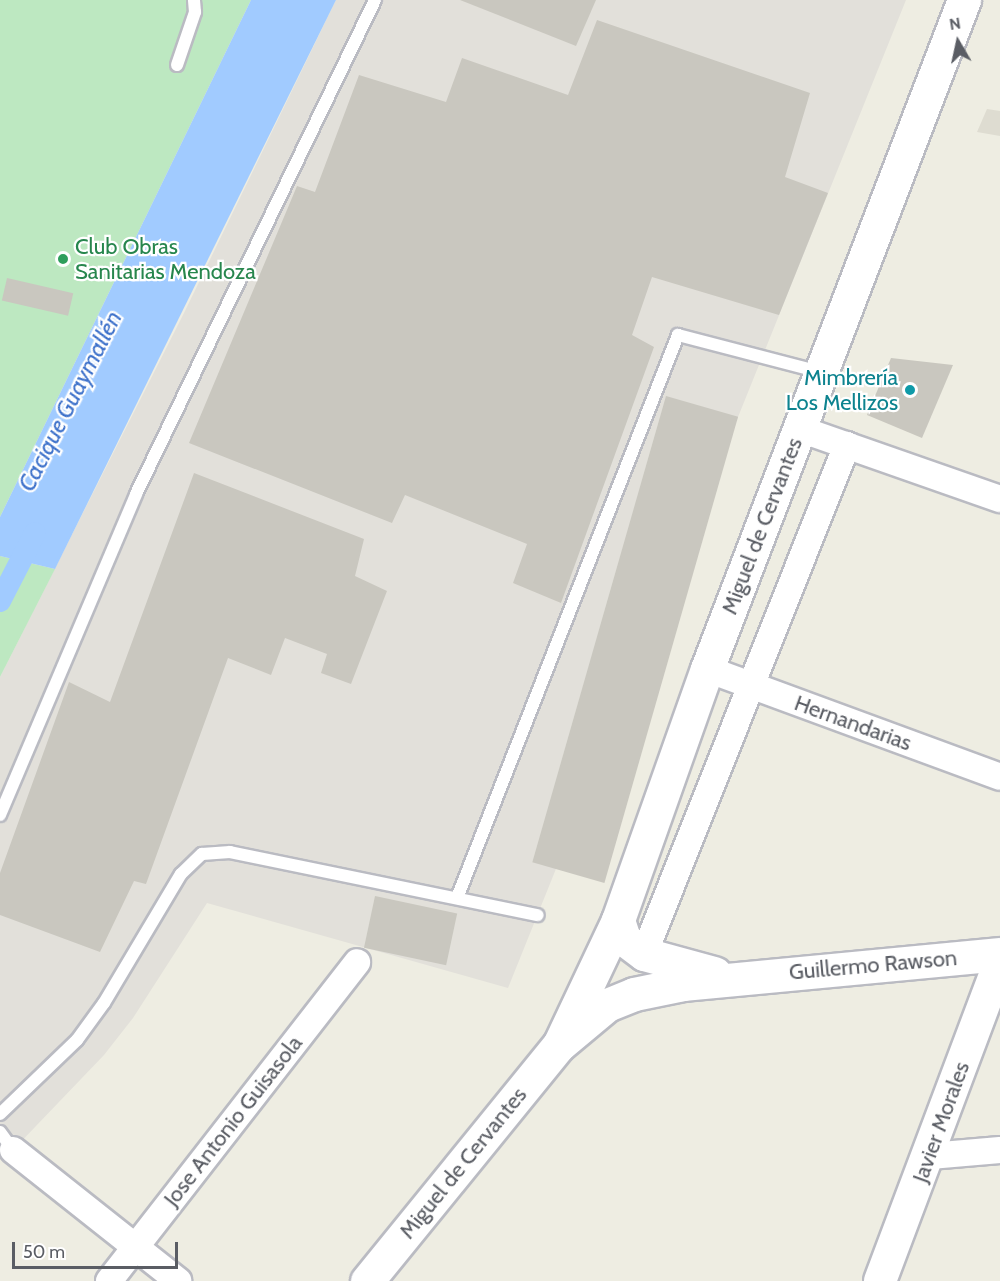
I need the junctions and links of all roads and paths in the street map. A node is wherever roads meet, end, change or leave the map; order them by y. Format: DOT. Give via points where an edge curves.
graph roads {
  1 [pos="194,0"];
  2 [pos="375,0"];
  3 [pos="964,0"];
  4 [pos="177,65"];
  5 [pos="821,372"];
  6 [pos="800,429"];
  7 [pos="847,445"];
  8 [pos="1000,499"];
  9 [pos="707,669"];
  10 [pos="751,685"];
  11 [pos="1000,777"];
  12 [pos="0,815"];
  13 [pos="457,898"];
  14 [pos="537,915"];
  15 [pos="617,948"];
  16 [pos="1000,954"];
  17 [pos="357,962"];
  18 [pos="1000,963"];
  19 [pos="745,977"];
  20 [pos="653,989"];
  21 [pos="597,1010"];
  22 [pos="559,1045"];
  23 [pos="0,1114"];
  24 [pos="6,1141"];
  25 [pos="1000,1150"];
  26 [pos="930,1156"];
  27 [pos="134,1247"];
  28 [pos="108,1281"];
  29 [pos="178,1281"];
  30 [pos="367,1281"];
  31 [pos="880,1281"];
  1 -- 4 [label="lane" via="195,12"];
  2 -- 12 [label="lane" via="136,494"];
  3 -- 5 [label="main road, Miguel de Cervantes"];
  5 -- 6 [label="main road, Miguel de Cervantes"];
  5 -- 13 [label="lane" via="678,335"];
  6 -- 7 [label="street"];
  6 -- 9 [label="main road, Miguel de Cervantes"];
  7 -- 8 [label="street"];
  7 -- 10 [label="street"];
  9 -- 10 [label="street, Hernandarias"];
  9 -- 15 [label="main road, Miguel de Cervantes"];
  10 -- 11 [label="street, Hernandarias"];
  10 -- 15 [label="street"];
  13 -- 14 [label="lane"];
  13 -- 23 [label="lane" via="230,852 202,854 182,874 104,1004 77,1040"];
  15 -- 19 [label="main road, Guillermo Rawson" via="676,965"];
  15 -- 20 [label="main road, Guillermo Rawson" via="622,982"];
  15 -- 22 [label="main road, Miguel de Cervantes"];
  16 -- 19 [label="main road, Guillermo Rawson"];
  17 -- 27 [label="street, Jose Antonio Guisasola"];
  18 -- 26 [label="street, Javier Morales"];
  19 -- 20 [label="main road, Guillermo Rawson"];
  20 -- 21 [label="main road, Guillermo Rawson"];
  21 -- 22 [label="main road, Miguel de Cervantes"];
  22 -- 30 [label="main road, Miguel de Cervantes"];
  24 -- 27 [label="street"];
  25 -- 26 [label="street"];
  26 -- 31 [label="street, Javier Morales"];
  27 -- 28 [label="street, Jose Antonio Guisasola"];
  27 -- 29 [label="street"];
}
